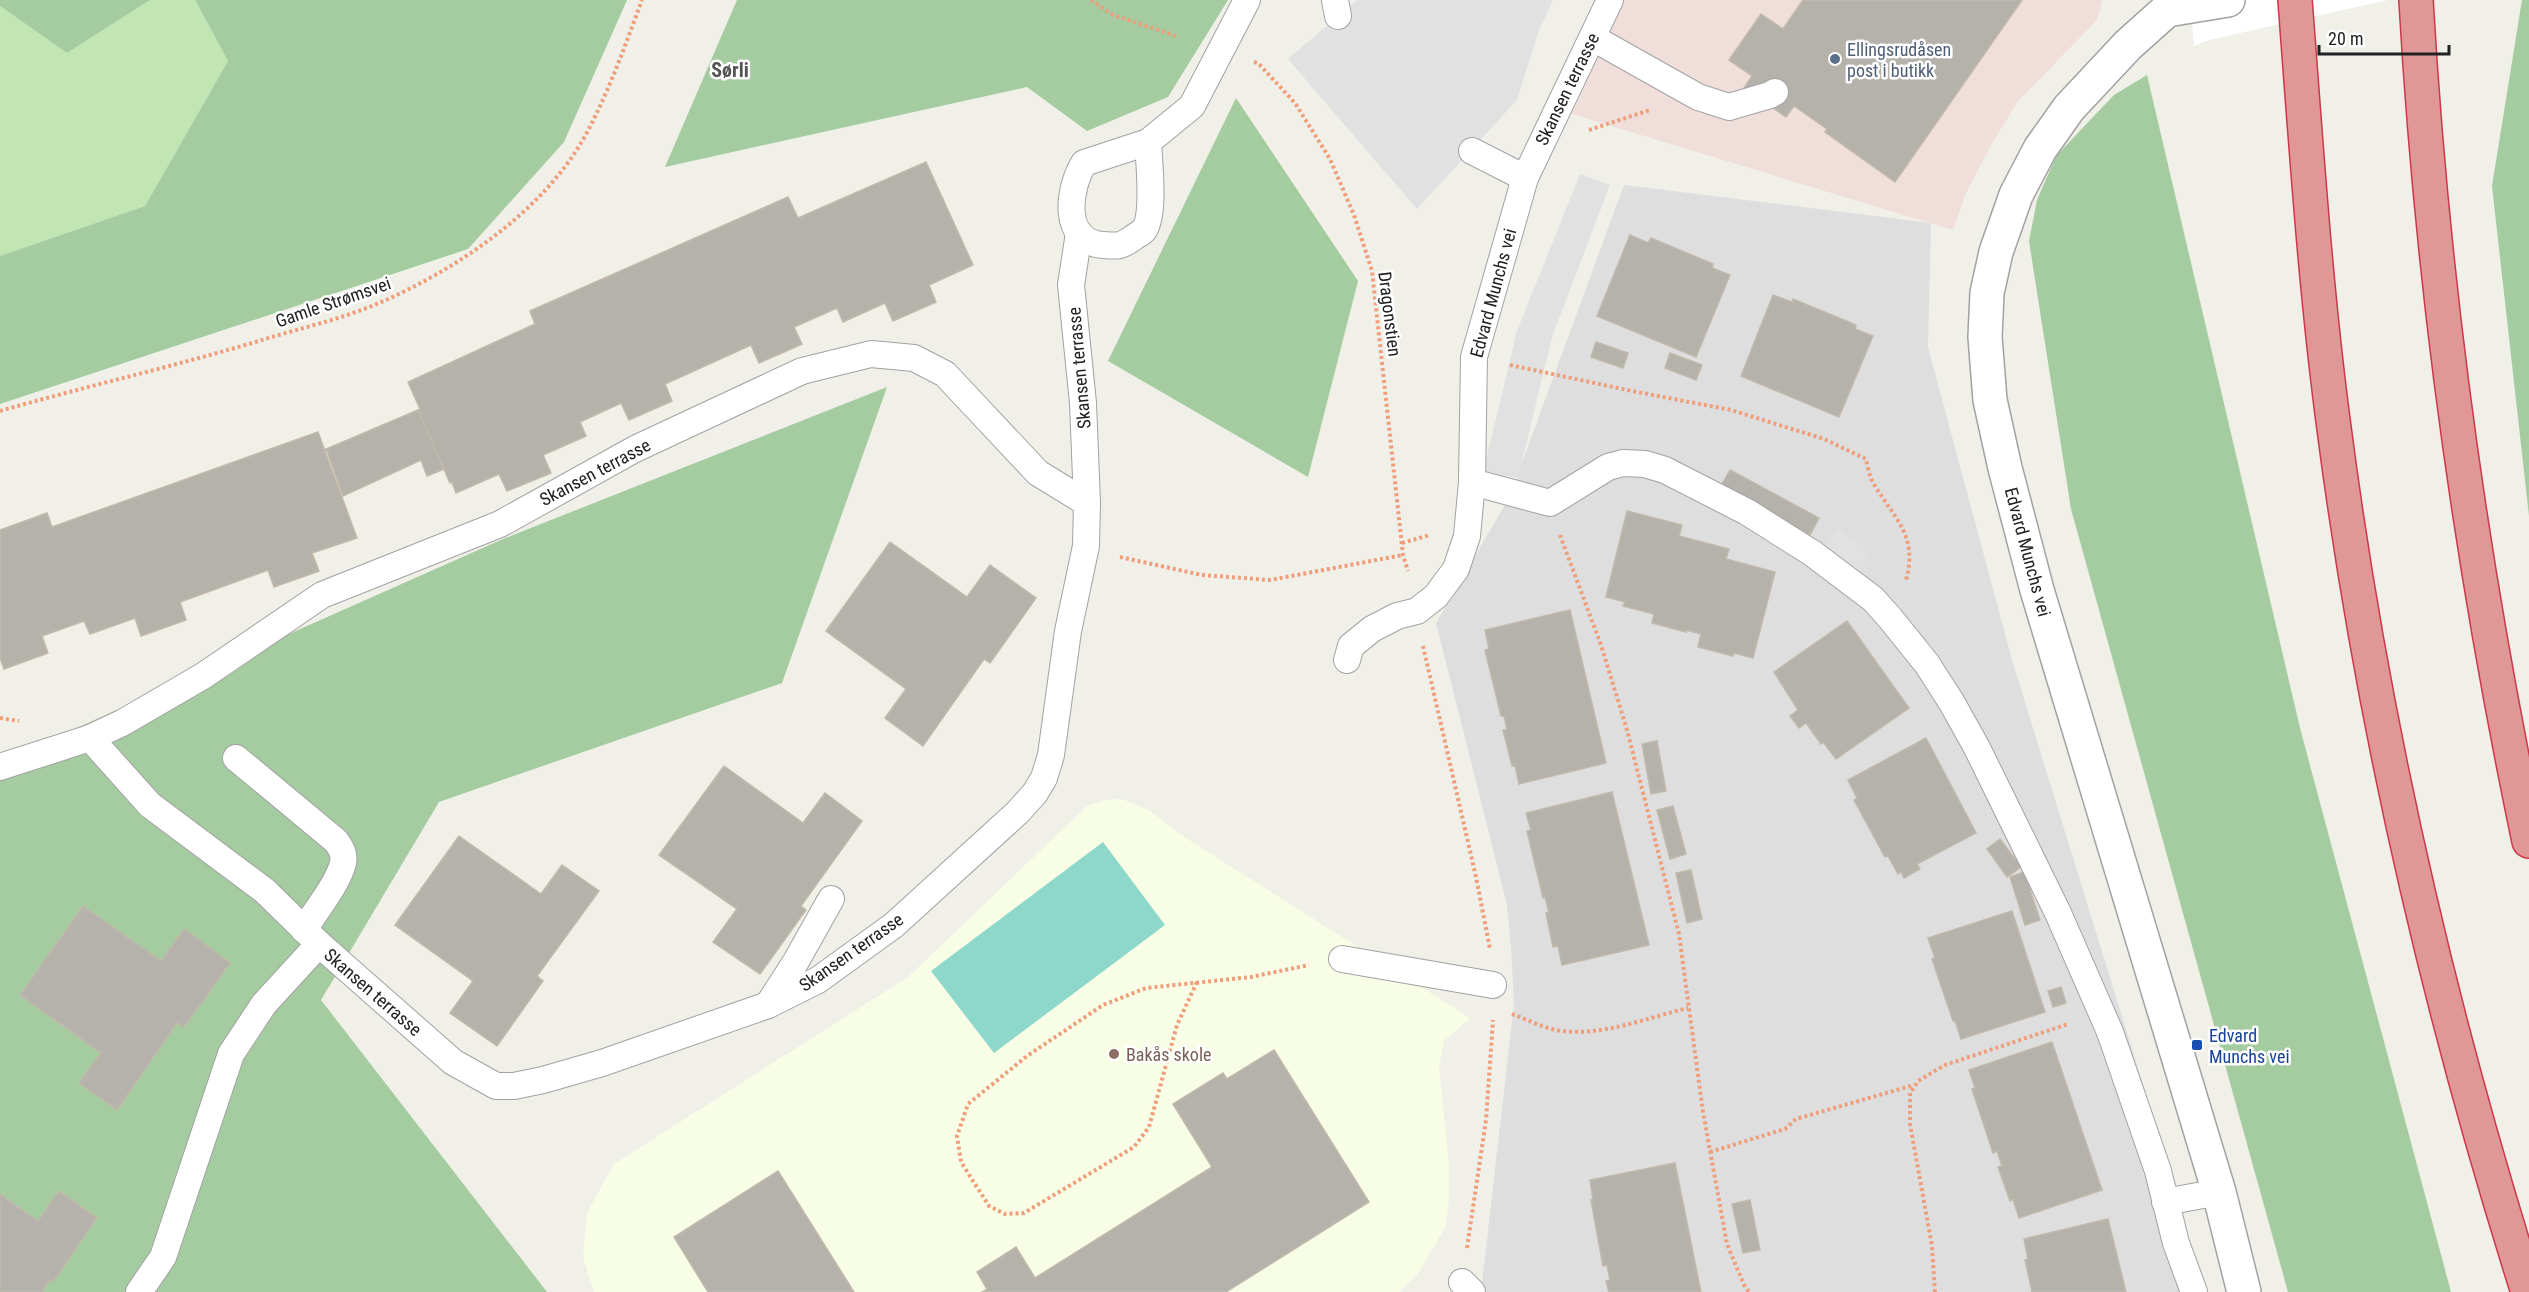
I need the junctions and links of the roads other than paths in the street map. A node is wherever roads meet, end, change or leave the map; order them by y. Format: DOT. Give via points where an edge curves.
graph roads {
  1 [pos="1247,0"];
  2 [pos="1610,0"];
  3 [pos="2228,0"];
  4 [pos="2295,0"];
  5 [pos="2416,0"];
  6 [pos="2173,5"];
  7 [pos="1593,38"];
  8 [pos="1775,92"];
  9 [pos="1148,142"];
  10 [pos="1472,151"];
  11 [pos="1525,178"];
  12 [pos="1079,233"];
  13 [pos="1472,482"];
  14 [pos="1087,503"];
  15 [pos="1347,660"];
  16 [pos="90,738"];
  17 [pos="236,758"];
  18 [pos="0,767"];
  19 [pos="2529,841"];
  20 [pos="831,898"];
  21 [pos="311,937"];
  22 [pos="1342,959"];
  23 [pos="1493,986"];
  24 [pos="768,1005"];
  25 [pos="2219,1192"];
  26 [pos="2165,1202"];
  27 [pos="139,1292"];
  28 [pos="2194,1292"];
  29 [pos="2244,1292"];
  30 [pos="2528,1292"];
  1 -- 9 [label="lane, Skansen terrasse" via="1192,106"];
  2 -- 7 [label="lane, Skansen terrasse"];
  3 -- 6 [label="street, Edvard Munchs vei"];
  4 -- 30 [label="highway" via="2319,294 2334,429 2363,620 2414,874 2474,1111"];
  5 -- 19 [label="highway" via="2433,226 2456,418 2479,573"];
  6 -- 25 [label="street, Edvard Munchs vei" via="2100,73 2040,148 2016,195 1996,252 1987,293 1985,337 1990,400 2037,590"];
  7 -- 8 [label="lane" via="1698,97 1729,107"];
  7 -- 11 [label="lane, Skansen terrasse"];
  9 -- 12 [label="lane, Skansen terrasse" via="1084,163 1071,194 1071,214"];
  9 -- 12 [label="lane" via="1152,203 1145,229 1122,246 1091,244"];
  10 -- 11 [label="lane"];
  11 -- 13 [label="lane, Edvard Munchs vei" via="1474,357"];
  12 -- 14 [label="lane, Skansen terrasse" via="1071,285 1083,403"];
  13 -- 15 [label="lane, Edvard Munchs vei" via="1467,536 1456,569 1436,596 1417,611 1372,629 1351,646"];
  13 -- 26 [label="lane" via="1550,503 1608,467 1645,464 1665,470 1748,512 1812,553 1872,599 1927,664 1977,748 2058,913 2102,1013 2158,1171"];
  14 -- 16 [label="lane, Skansen terrasse" via="1038,473 945,374 914,358 871,354 802,371 635,449 500,524 322,595 203,676"];
  14 -- 24 [label="lane, Skansen terrasse" via="1086,546 1068,631 1052,755 1035,794 894,925 818,980"];
  16 -- 18 [label="lane, Skansen terrasse"];
  16 -- 21 [label="lane, Skansen terrasse" via="150,805 265,891"];
  17 -- 21 [label="lane" via="342,850 343,863"];
  20 -- 24 [label="lane"];
  21 -- 24 [label="lane, Skansen terrasse" via="453,1062 496,1086 543,1080 592,1066"];
  21 -- 27 [label="lane, Skansen terrasse" via="231,1054 163,1257"];
  22 -- 23 [label="lane"];
  25 -- 26 [label="lane"];
  25 -- 29 [label="street, Edvard Munchs vei"];
  26 -- 28 [label="lane"];
}
